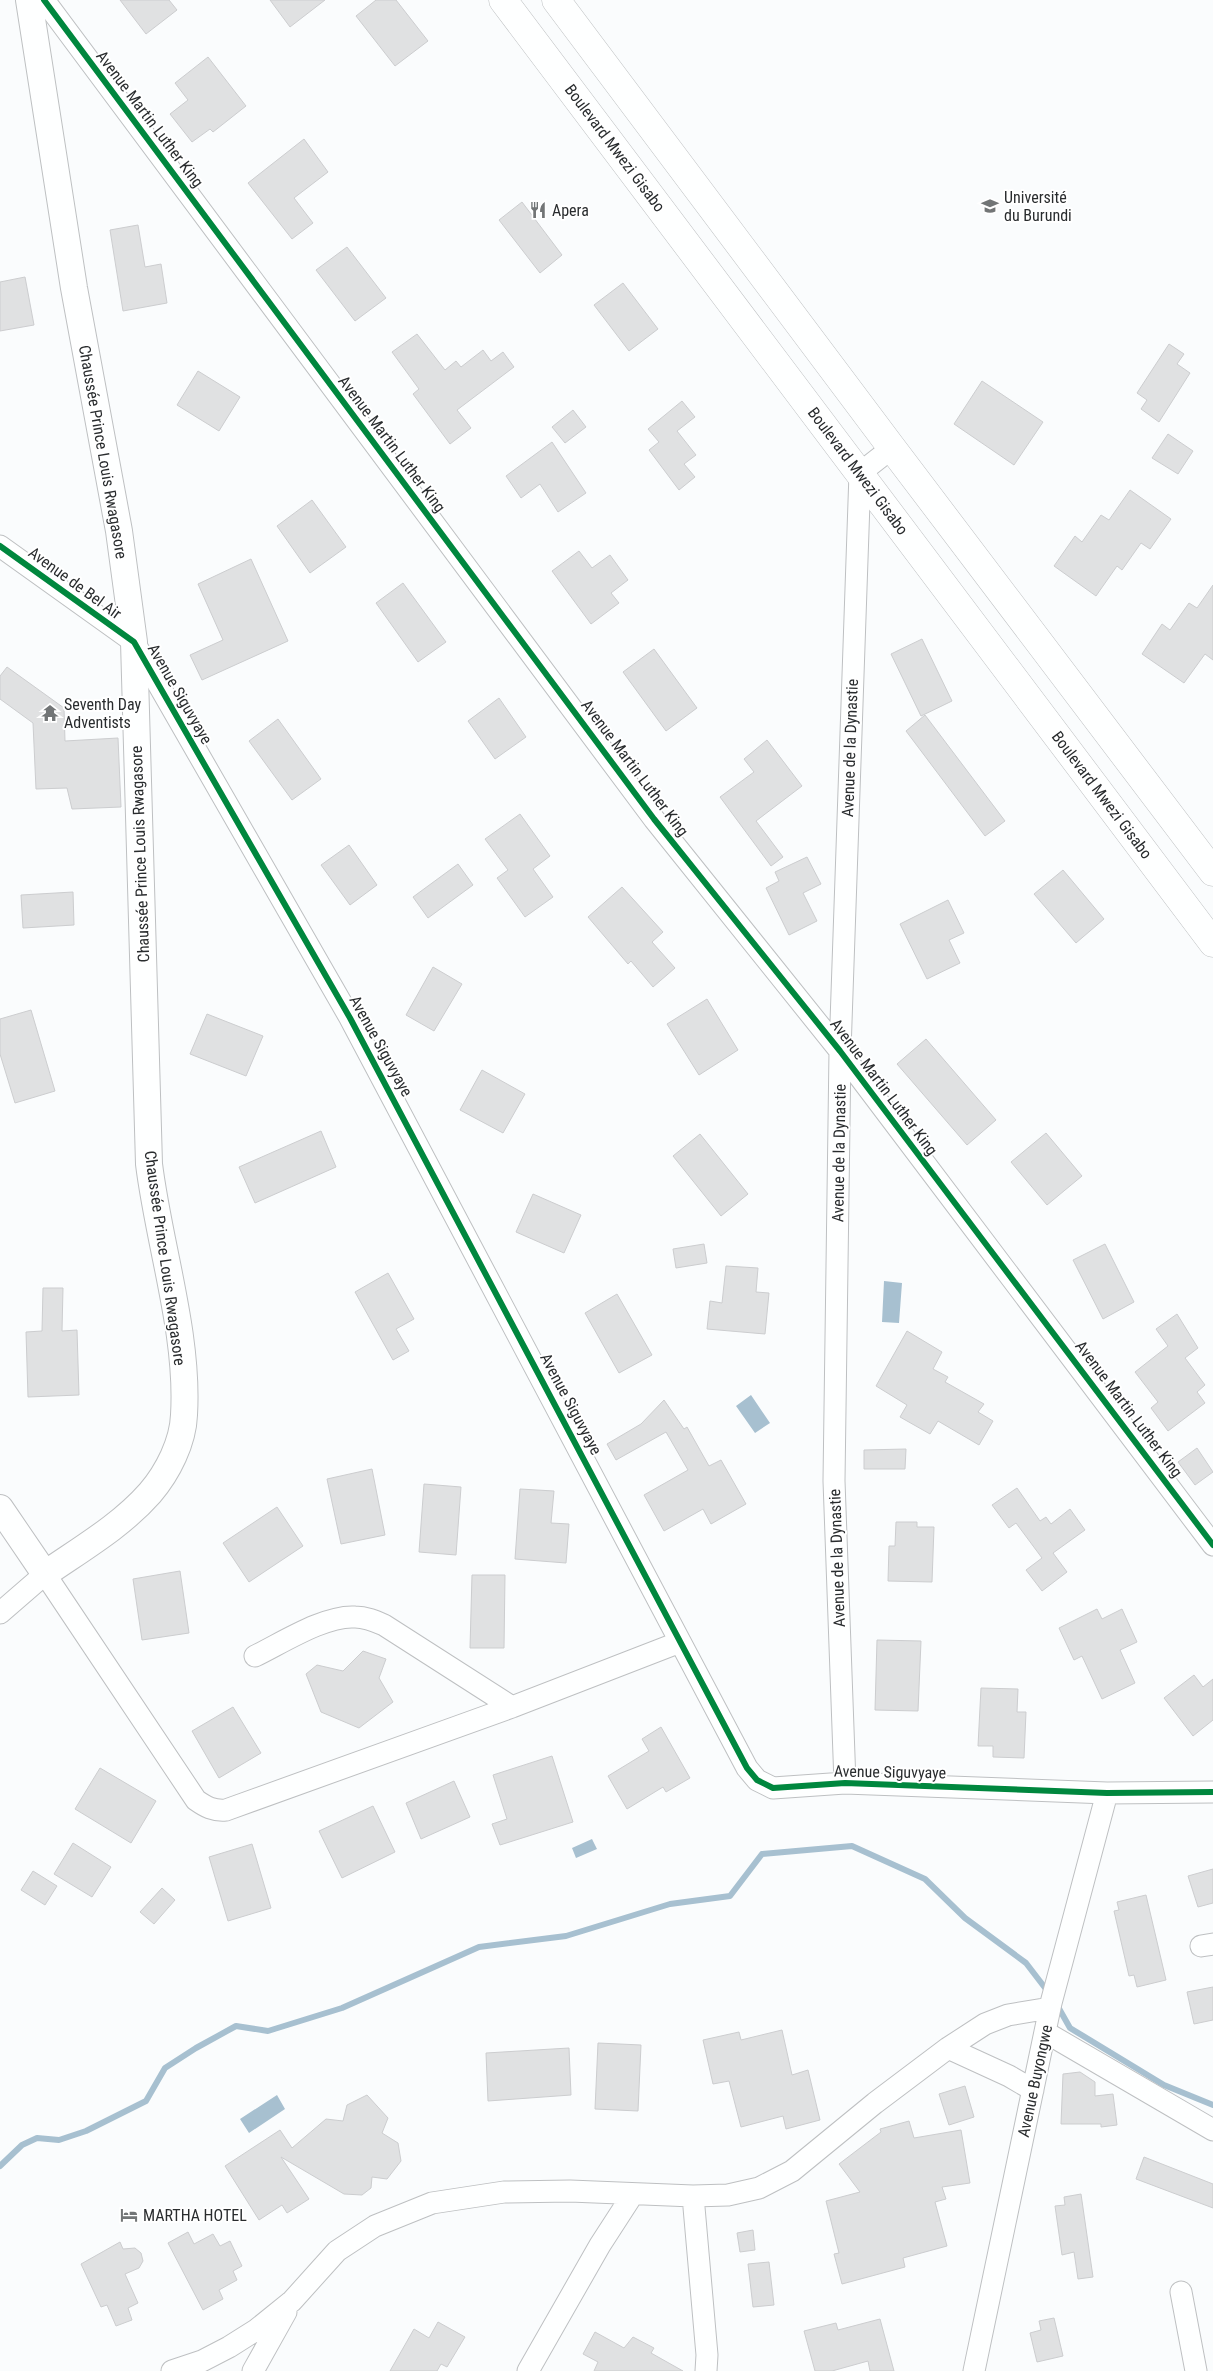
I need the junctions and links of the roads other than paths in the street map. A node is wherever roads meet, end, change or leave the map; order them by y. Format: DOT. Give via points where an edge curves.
graph roads {
  1 [pos="29,0"];
  2 [pos="44,0"];
  3 [pos="504,0"];
  4 [pos="556,0"];
  5 [pos="892,448"];
  6 [pos="860,473"];
  7 [pos="0,546"];
  8 [pos="134,642"];
  9 [pos="1213,872"];
  10 [pos="1209,931"];
  11 [pos="840,1051"];
  12 [pos="0,1508"];
  13 [pos="1213,1545"];
  14 [pos="45,1574"];
  15 [pos="0,1613"];
  16 [pos="680,1642"];
  17 [pos="255,1656"];
  18 [pos="512,1707"];
  19 [pos="844,1784"];
  20 [pos="1213,1792"];
  21 [pos="1107,1793"];
  22 [pos="1050,2005"];
  23 [pos="1045,2032"];
  24 [pos="948,2048"];
  25 [pos="1033,2090"];
  26 [pos="1213,2130"];
  27 [pos="633,2194"];
  28 [pos="693,2196"];
  29 [pos="1181,2292"];
  30 [pos="292,2301"];
  31 [pos="172,2371"];
  32 [pos="253,2371"];
  33 [pos="528,2371"];
  34 [pos="706,2371"];
  35 [pos="974,2371"];
  36 [pos="1196,2371"];
  1 -- 8 [label="street, Chaussée Prince Louis Rwagasore"];
  2 -- 11 [label="street, Avenue Martin Luther King" via="654,819"];
  3 -- 6 [label="main road, Boulevard Mwezi Gisabo"];
  4 -- 5 [label="main road"];
  5 -- 6 [label="street"];
  5 -- 9 [label="main road"];
  6 -- 10 [label="main road, Boulevard Mwezi Gisabo"];
  6 -- 11 [label="street, Avenue de la Dynastie"];
  7 -- 8 [label="street, Avenue de Bel Air"];
  8 -- 14 [label="street, Chaussée Prince Louis Rwagasore" via="149,1164 154,1206 181,1340 184,1416 173,1460 151,1492 124,1519"];
  8 -- 16 [label="street, Avenue Siguvyaye" via="350,1018"];
  11 -- 13 [label="street, Avenue Martin Luther King"];
  11 -- 19 [label="street, Avenue de la Dynastie" via="834,1480"];
  12 -- 14 [label="street"];
  14 -- 15 [label="street"];
  14 -- 18 [label="street" via="196,1800 217,1811"];
  16 -- 18 [label="street"];
  16 -- 19 [label="street, Avenue Siguvyaye" via="747,1768 757,1780 772,1788 787,1789"];
  17 -- 18 [label="street" via="327,1622 353,1616 368,1618"];
  19 -- 21 [label="street, Avenue Siguvyaye"];
  20 -- 21 [label="street, Avenue Siguvyaye"];
  21 -- 22 [label="street, Avenue Buyongwe"];
  22 -- 23 [label="street, Avenue Buyongwe"];
  22 -- 24 [label="street" via="985,2024"];
  23 -- 25 [label="street, Avenue Buyongwe"];
  23 -- 26 [label="street"];
  24 -- 25 [label="street"];
  24 -- 28 [label="street" via="792,2172 759,2188 728,2195"];
  25 -- 35 [label="street, Avenue Buyongwe"];
  27 -- 28 [label="street"];
  27 -- 30 [label="street" via="504,2192 432,2203 375,2226 337,2251"];
  27 -- 33 [label="street"];
  28 -- 34 [label="street"];
  29 -- 36 [label="street"];
  30 -- 31 [label="street" via="229,2347"];
  30 -- 32 [label="street"];
}
